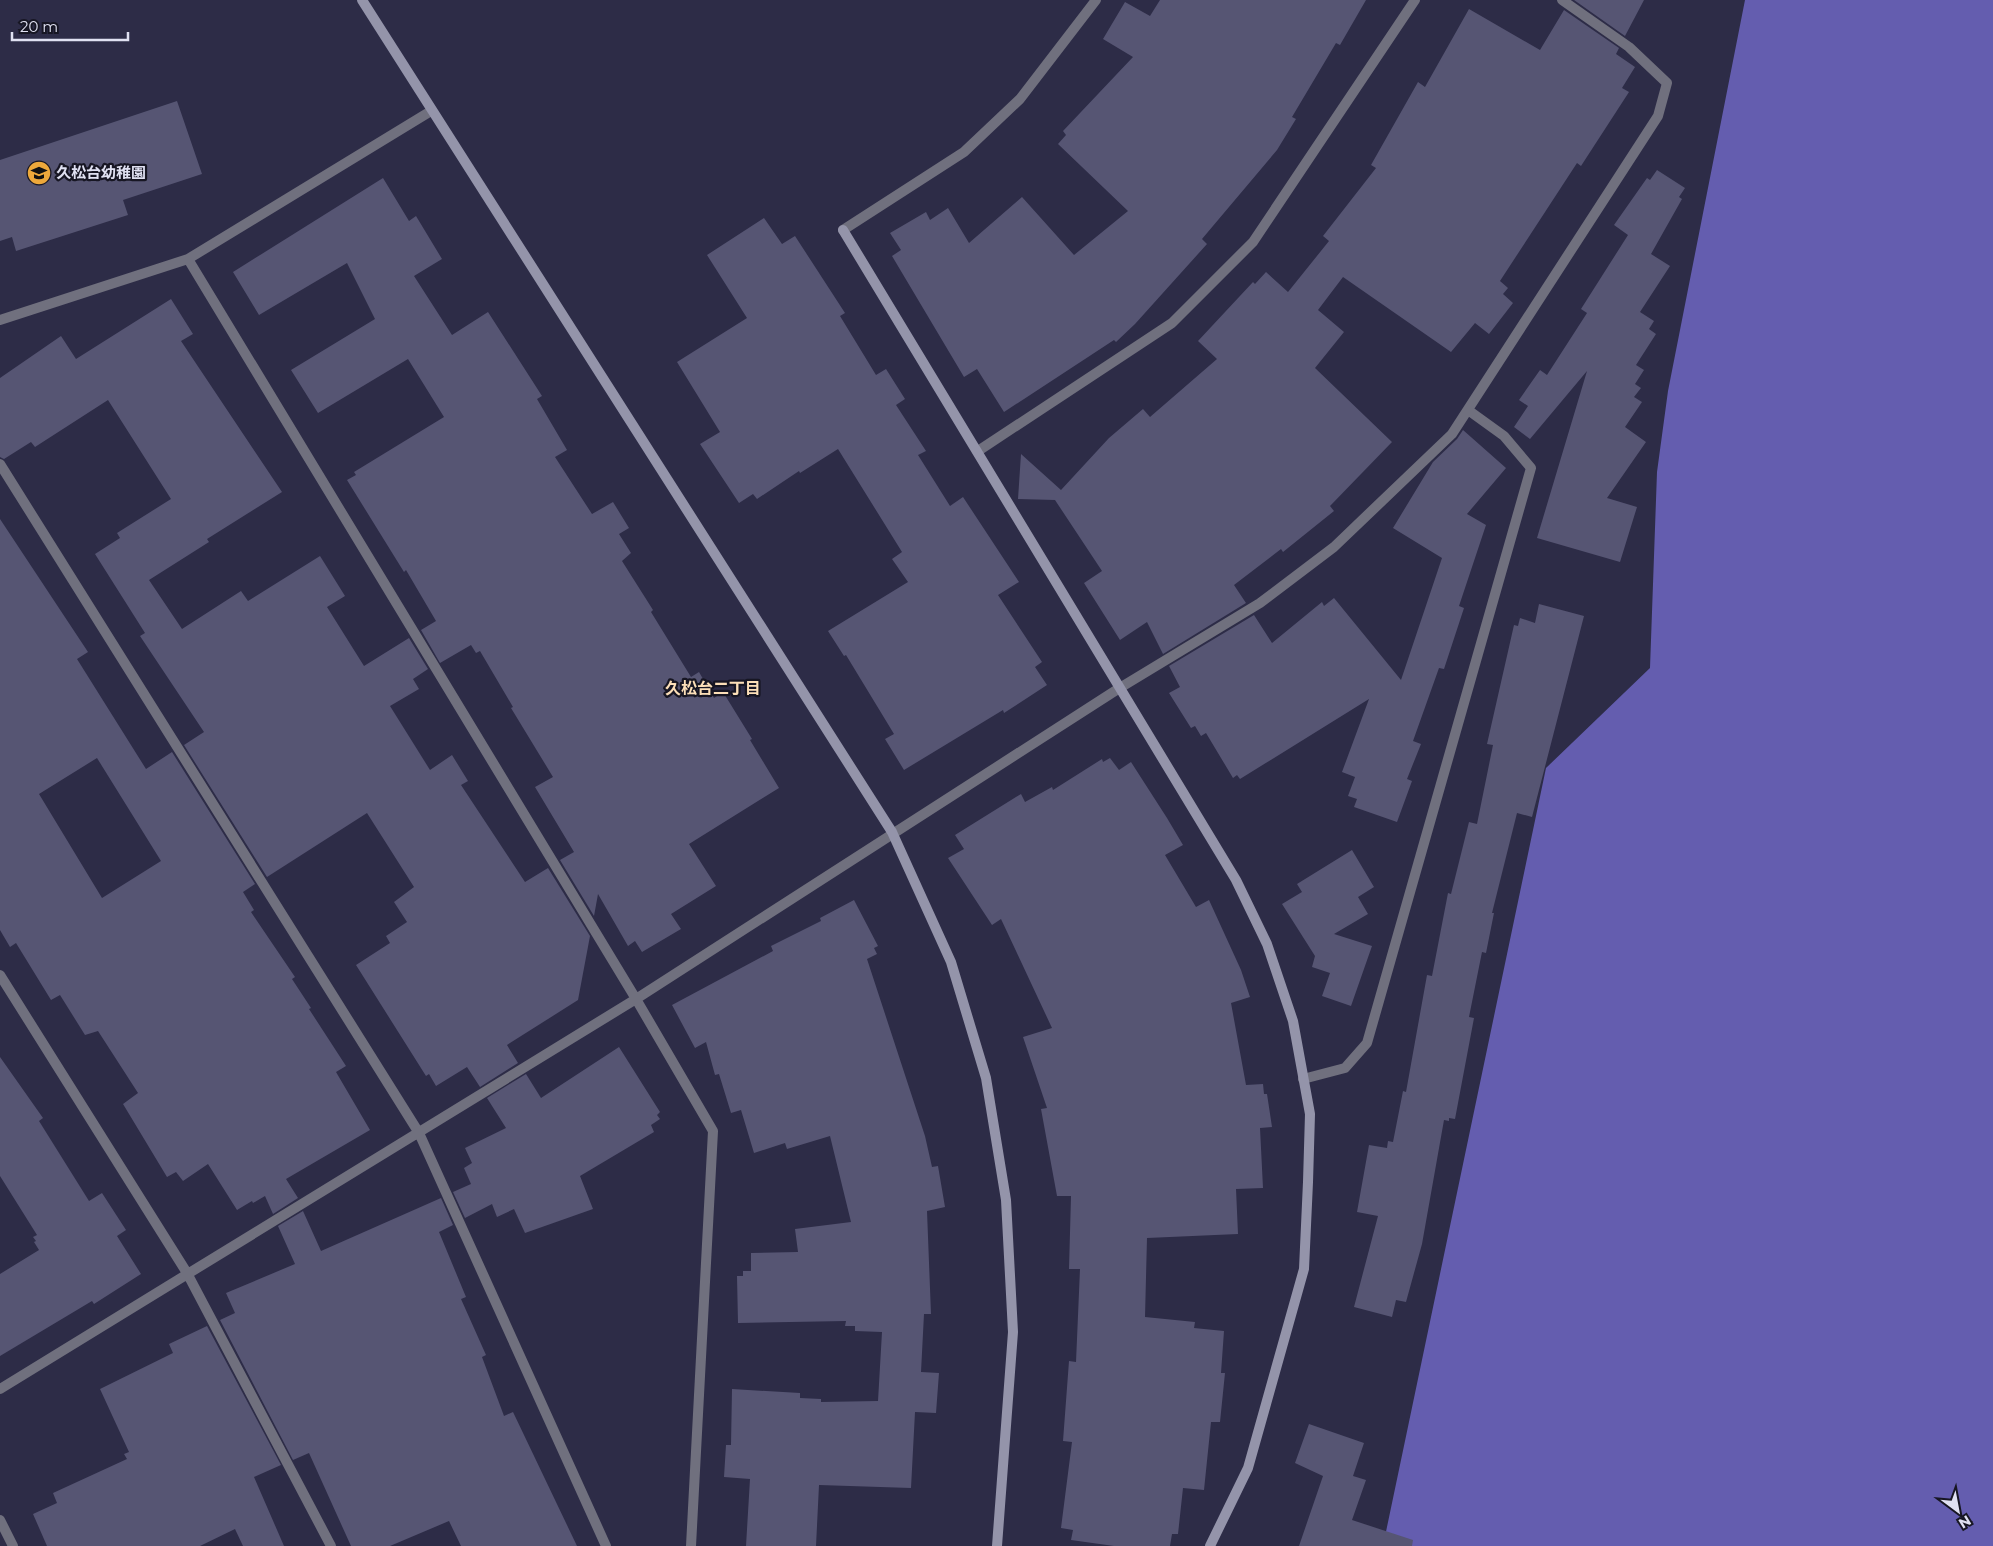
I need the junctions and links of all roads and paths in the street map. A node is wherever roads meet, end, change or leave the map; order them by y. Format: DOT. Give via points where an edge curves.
graph roads {
  1 [pos="362,0"];
  2 [pos="1096,0"];
  3 [pos="1415,0"];
  4 [pos="1562,0"];
  5 [pos="431,110"];
  6 [pos="188,259"];
  7 [pos="0,320"];
  8 [pos="1468,410"];
  9 [pos="978,451"];
  10 [pos="0,464"];
  11 [pos="1118,689"];
  12 [pos="892,832"];
  13 [pos="0,975"];
  14 [pos="636,999"];
  15 [pos="1303,1079"];
  16 [pos="419,1133"];
  17 [pos="187,1273"];
  18 [pos="0,1389"];
  19 [pos="0,1520"];
  20 [pos="13,1546"];
  21 [pos="331,1546"];
  22 [pos="606,1546"];
  23 [pos="691,1546"];
  24 [pos="996,1546"];
  25 [pos="1210,1546"];
  1 -- 5 [label="street"];
  2 -- 9 [label="street" via="1020,99 964,152 842,230"];
  3 -- 9 [label="street" via="1253,242 1172,322"];
  4 -- 8 [label="street" via="1629,47 1667,83 1658,116"];
  5 -- 6 [label="street"];
  5 -- 12 [label="street"];
  6 -- 7 [label="street"];
  6 -- 14 [label="street"];
  8 -- 11 [label="street" via="1452,434 1334,547 1260,603"];
  8 -- 15 [label="street" via="1504,436 1530,468 1367,1043 1345,1068"];
  9 -- 11 [label="street"];
  10 -- 16 [label="street"];
  11 -- 12 [label="street"];
  11 -- 15 [label="street" via="1236,880 1268,944 1292,1021"];
  12 -- 14 [label="street"];
  12 -- 24 [label="street" via="951,962 986,1078 1006,1200 1013,1332"];
  13 -- 17 [label="street"];
  14 -- 16 [label="street"];
  14 -- 23 [label="street" via="713,1131"];
  15 -- 25 [label="street" via="1310,1114 1304,1269 1248,1468"];
  16 -- 17 [label="street"];
  16 -- 22 [label="street"];
  17 -- 18 [label="street"];
  17 -- 21 [label="street"];
  19 -- 20 [label="street"];
}
